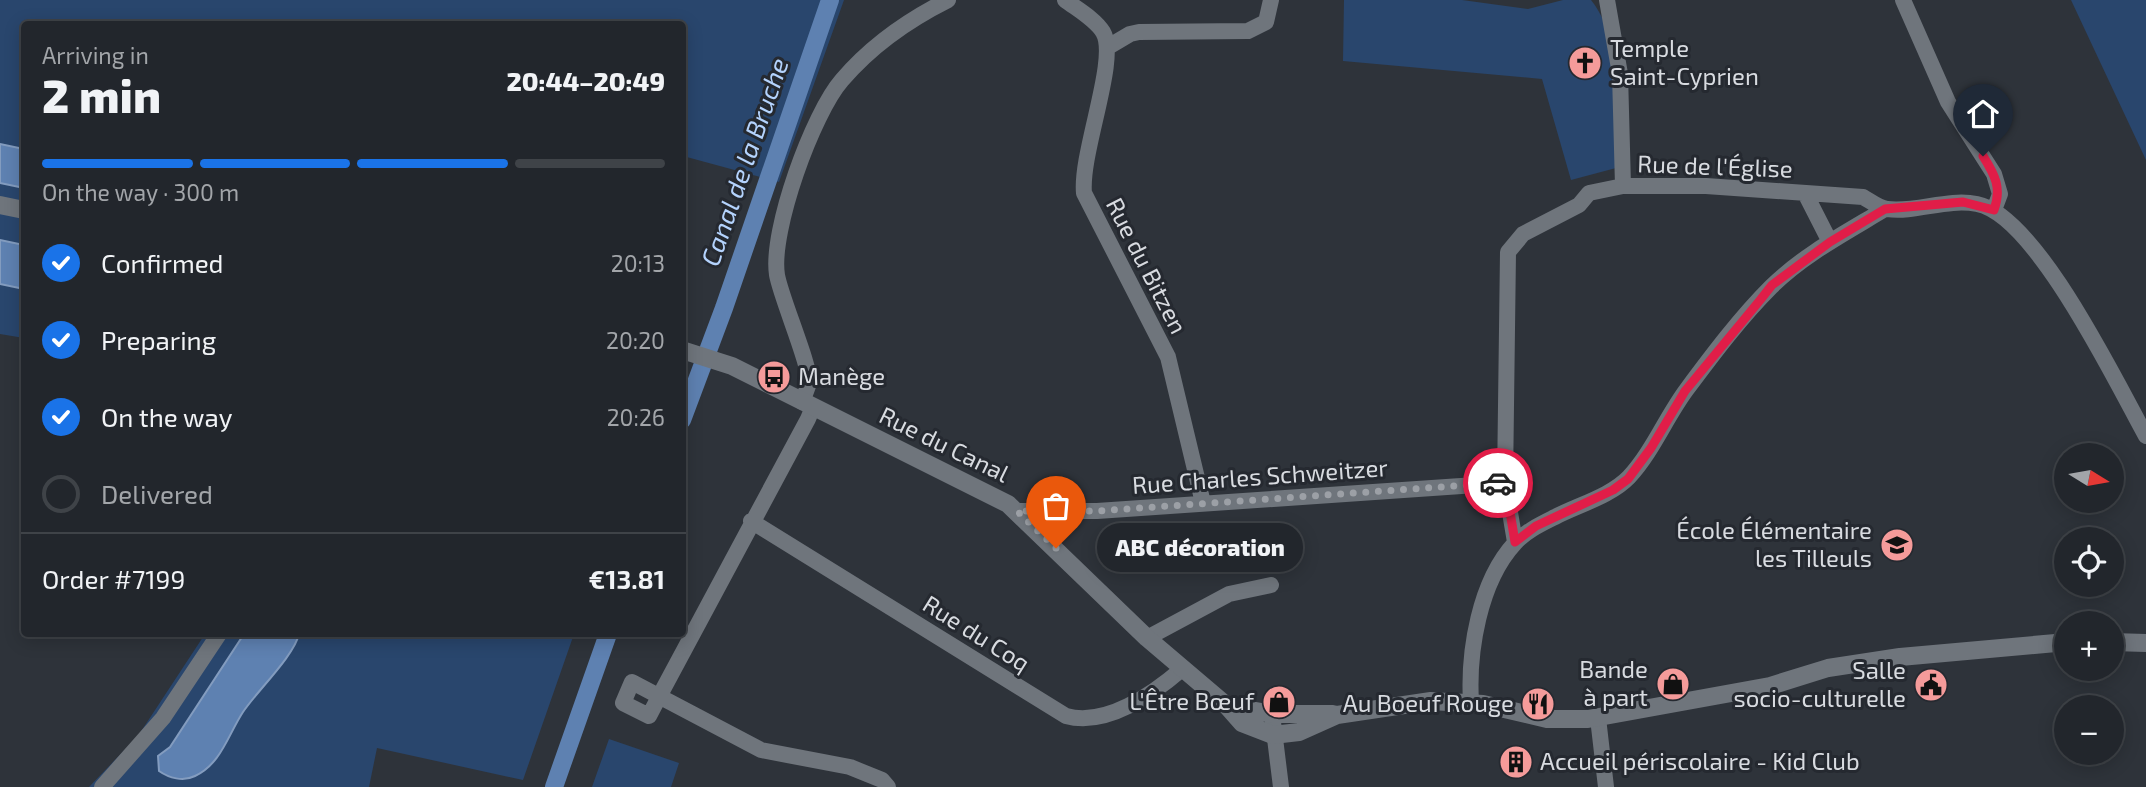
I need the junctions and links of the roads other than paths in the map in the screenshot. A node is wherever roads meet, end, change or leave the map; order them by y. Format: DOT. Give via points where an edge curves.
graph roads {
  1 [pos="948,0"];
  2 [pos="1065,0"];
  3 [pos="1271,0"];
  4 [pos="1607,0"];
  5 [pos="1903,0"];
  6 [pos="1108,47"];
  7 [pos="1623,186"];
  8 [pos="1805,193"];
  9 [pos="0,205"];
  10 [pos="21,209"];
  11 [pos="1885,209"];
  12 [pos="1994,210"];
  13 [pos="1830,242"];
  14 [pos="687,352"];
  15 [pos="807,405"];
  16 [pos="2146,436"];
  17 [pos="1505,482"];
  18 [pos="1203,503"];
  19 [pos="1017,511"];
  20 [pos="751,521"];
  21 [pos="1515,542"];
  22 [pos="1271,585"];
  23 [pos="217,637"];
  24 [pos="1147,638"];
  25 [pos="2124,642"];
  26 [pos="2054,643"];
  27 [pos="2146,643"];
  28 [pos="1182,669"];
  29 [pos="1471,702"];
  30 [pos="1227,706"];
  31 [pos="1272,714"];
  32 [pos="1337,715"];
  33 [pos="1598,718"];
  34 [pos="1273,735"];
  35 [pos="102,787"];
  36 [pos="888,787"];
  37 [pos="1281,787"];
  38 [pos="1606,787"];
  1 -- 15 [label="street" via="908,20 835,89 783,216 776,261 784,304 810,380"];
  2 -- 6 [label="street" via="1098,25"];
  3 -- 6 [label="street" via="1266,22 1248,31 1139,32"];
  4 -- 7 [label="street" via="1620,74"];
  5 -- 12 [label="street" via="1948,102 1994,174 2000,194"];
  6 -- 18 [label="street, Rue du Bitzen" via="1083,168 1084,193 1168,357"];
  7 -- 8 [label="street, Rue de l'Église"];
  7 -- 17 [label="street, Rue de l'Église" via="1589,193 1568,211 1523,234 1508,252"];
  8 -- 11 [label="street, Rue de l'Église" via="1863,197"];
  8 -- 13 [label="street, Rue de l'Église"];
  9 -- 10 [label="main road"];
  11 -- 12 [label="street, Rue de l'Église" via="1963,202"];
  11 -- 13 [label="street"];
  12 -- 16 [label="street, Rue de l'Église" via="2013,225 2060,284"];
  13 -- 21 [label="street" via="1772,285 1685,391 1628,479 1536,526"];
  14 -- 15 [label="main road, Rue du Canal" via="721,362"];
  15 -- 19 [label="main road, Rue du Canal"];
  15 -- 20 [label="street"];
  17 -- 18 [label="street, Rue Charles Schweitzer"];
  17 -- 21 [label="street"];
  18 -- 19 [label="street, Rue Charles Schweitzer" via="1060,513"];
  19 -- 24 [label="main road, Rue du Canal"];
  20 -- 28 [label="street, Rue du Coq" via="1066,716 1083,719 1109,714"];
  20 -- 36 [label="street" via="660,695 761,750 850,767"];
  21 -- 29 [label="street" via="1495,576 1478,622"];
  22 -- 24 [label="street" via="1229,594"];
  23 -- 35 [label="street" via="163,718"];
  24 -- 28 [label="main road, Rue du Canal"];
  25 -- 27 [label="main road"];
  26 -- 33 [label="main road" via="1828,668 1770,686"];
  28 -- 30 [label="main road, Rue du Canal"];
  29 -- 32 [label="main road" via="1420,702"];
  29 -- 33 [label="main road" via="1547,719"];
  30 -- 31 [label="main road, Rue du Canal"];
  30 -- 34 [label="main road, Rue du Canal" via="1242,723"];
  31 -- 32 [label="main road, Rue du Canal"];
  31 -- 34 [label="street"];
  32 -- 34 [label="main road" via="1299,732"];
  33 -- 38 [label="street"];
  34 -- 37 [label="street"];
}
